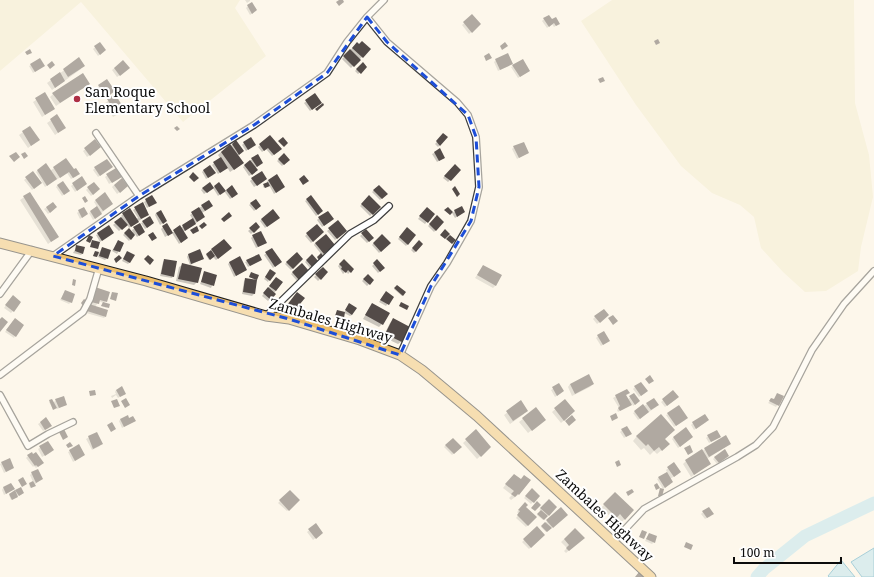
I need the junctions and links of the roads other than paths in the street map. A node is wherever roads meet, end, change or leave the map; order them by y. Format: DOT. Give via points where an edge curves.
graph roads {
  1 [pos="384,0"];
  2 [pos="367,17"];
  3 [pos="96,133"];
  4 [pos="139,196"];
  5 [pos="389,206"];
  6 [pos="0,243"];
  7 [pos="32,250"];
  8 [pos="53,256"];
  9 [pos="98,268"];
  10 [pos="874,271"];
  11 [pos="0,294"];
  12 [pos="266,316"];
  13 [pos="400,355"];
  14 [pos="0,375"];
  15 [pos="0,394"];
  16 [pos="73,422"];
  17 [pos="612,542"];
  18 [pos="651,577"];
  1 -- 2 [label="street"];
  2 -- 4 [label="street" via="327,73 254,125"];
  2 -- 13 [label="street" via="387,42 457,102 468,115 476,137 480,187 471,221 431,286"];
  3 -- 4 [label="street"];
  4 -- 8 [label="street"];
  5 -- 12 [label="street" via="374,220 350,234"];
  6 -- 7 [label="main road, Zambales Highway"];
  7 -- 8 [label="main road, Zambales Highway"];
  7 -- 11 [label="street"];
  8 -- 9 [label="main road, Zambales Highway"];
  9 -- 12 [label="main road, Zambales Highway"];
  9 -- 14 [label="street" via="90,299 83,312"];
  10 -- 17 [label="street" via="844,304 812,350 773,427 756,445 644,509"];
  12 -- 13 [label="main road, Zambales Highway" via="296,321"];
  13 -- 17 [label="main road, Zambales Highway" via="477,416"];
  15 -- 16 [label="street" via="28,446"];
  17 -- 18 [label="main road, Zambales Highway"];
}
